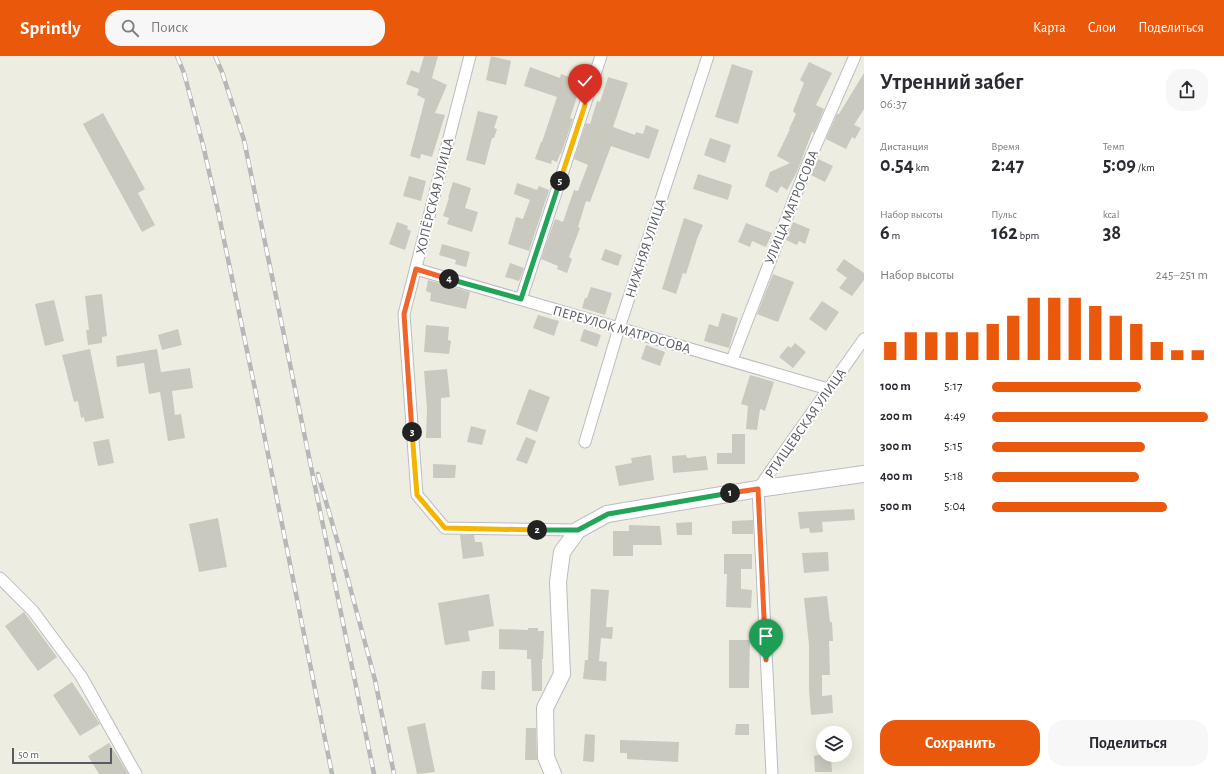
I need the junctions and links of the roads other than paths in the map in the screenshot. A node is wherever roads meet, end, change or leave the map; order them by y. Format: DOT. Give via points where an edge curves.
graph roads {
  1 [pos="470,56"];
  2 [pos="601,56"];
  3 [pos="708,56"];
  4 [pos="855,56"];
  5 [pos="416,269"];
  6 [pos="521,299"];
  7 [pos="619,328"];
  8 [pos="864,339"];
  9 [pos="732,360"];
  10 [pos="828,390"];
  11 [pos="585,442"];
  12 [pos="864,474"];
  13 [pos="758,489"];
  14 [pos="578,530"];
  15 [pos="0,578"];
  16 [pos="136,774"];
  17 [pos="553,774"];
  18 [pos="772,774"];
  1 -- 5 [label="street, ХОПЁРСКАЯ УЛИЦА"];
  2 -- 6 [label="street"];
  3 -- 7 [label="street, НИЖНЯЯ УЛИЦА"];
  4 -- 9 [label="street, УЛИЦА МАТРОСОВА" via="808,163"];
  5 -- 6 [label="street, ПЕРЕУЛОК МАТРОСОВА"];
  5 -- 14 [label="street, ХОПЁРСКАЯ УЛИЦА" via="404,314 417,495 445,528"];
  6 -- 7 [label="street, ПЕРЕУЛОК МАТРОСОВА"];
  7 -- 9 [label="street, ПЕРЕУЛОК МАТРОСОВА"];
  7 -- 11 [label="street, НИЖНЯЯ УЛИЦА"];
  8 -- 10 [label="street, РТИЩЕВСКАЯ УЛИЦА"];
  9 -- 10 [label="street, ПЕРЕУЛОК МАТРОСОВА"];
  10 -- 13 [label="street, РТИЩЕВСКАЯ УЛИЦА"];
  12 -- 13 [label="street"];
  13 -- 14 [label="street" via="608,514"];
  13 -- 18 [label="street, РТИЩЕВСКАЯ УЛИЦА"];
  14 -- 17 [label="street" via="562,552 558,582 562,674 545,708 546,757"];
  15 -- 16 [label="street" via="33,611 81,676"];
}
